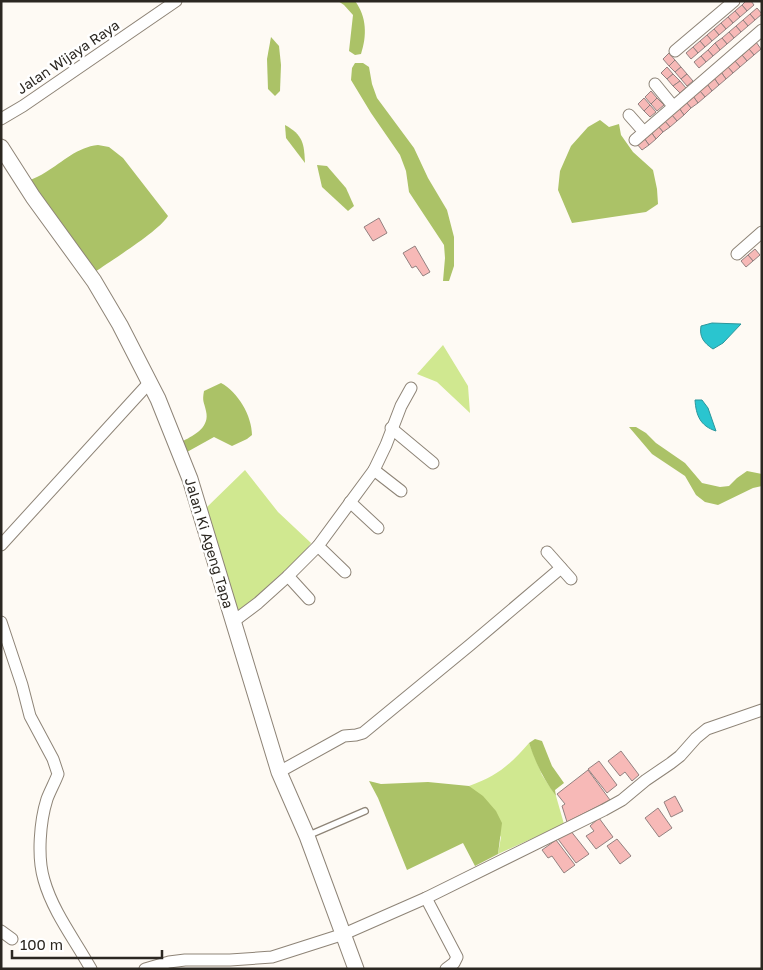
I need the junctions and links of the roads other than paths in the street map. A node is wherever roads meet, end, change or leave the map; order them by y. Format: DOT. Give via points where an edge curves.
graph roads {
  1 [pos="176,1"];
  2 [pos="734,1"];
  3 [pos="762,30"];
  4 [pos="675,51"];
  5 [pos="655,84"];
  6 [pos="674,106"];
  7 [pos="629,115"];
  8 [pos="1,119"];
  9 [pos="1,147"];
  10 [pos="762,232"];
  11 [pos="737,254"];
  12 [pos="149,383"];
  13 [pos="411,388"];
  14 [pos="391,428"];
  15 [pos="433,463"];
  16 [pos="374,470"];
  17 [pos="402,491"];
  18 [pos="350,502"];
  19 [pos="378,528"];
  20 [pos="1,545"];
  21 [pos="318,546"];
  22 [pos="547,552"];
  23 [pos="561,568"];
  24 [pos="345,572"];
  25 [pos="288,576"];
  26 [pos="571,579"];
  27 [pos="309,599"];
  28 [pos="234,621"];
  29 [pos="1,622"];
  30 [pos="762,710"];
  31 [pos="279,772"];
  32 [pos="365,811"];
  33 [pos="307,836"];
  34 [pos="426,898"];
  35 [pos="1,931"];
  36 [pos="344,934"];
  37 [pos="12,939"];
  38 [pos="272,957"];
  39 [pos="192,964"];
  40 [pos="448,968"];
  41 [pos="91,969"];
  42 [pos="145,969"];
  43 [pos="272,969"];
  44 [pos="356,969"];
  1 -- 8 [label="street, Jalan Wijaya Raya"];
  2 -- 4 [label="street"];
  3 -- 6 [label="street"];
  5 -- 6 [label="street"];
  6 -- 7 [label="street" via="639,136"];
  9 -- 12 [label="street, Jalan Ki Ageng Tapa" via="33,198 94,281"];
  10 -- 11 [label="street"];
  12 -- 20 [label="street"];
  12 -- 28 [label="street, Jalan Ki Ageng Tapa" via="190,479"];
  13 -- 14 [label="street"];
  14 -- 15 [label="street"];
  14 -- 16 [label="street"];
  16 -- 17 [label="street"];
  16 -- 18 [label="street"];
  18 -- 19 [label="street"];
  18 -- 21 [label="street"];
  21 -- 24 [label="street"];
  21 -- 25 [label="street"];
  22 -- 23 [label="street"];
  23 -- 26 [label="street"];
  23 -- 31 [label="street" via="363,733 344,736"];
  25 -- 27 [label="street"];
  25 -- 28 [label="street"];
  28 -- 31 [label="street, Jalan Ki Ageng Tapa"];
  29 -- 41 [label="street" via="30,716 58,774 43,816 40,849 44,879 60,917"];
  30 -- 34 [label="street" via="707,729 680,756 622,800"];
  31 -- 33 [label="street, Jalan Ki Ageng Tapa"];
  32 -- 33 [label="lane"];
  33 -- 36 [label="street, Jalan Ki Ageng Tapa"];
  34 -- 36 [label="street"];
  34 -- 40 [label="street" via="457,957"];
  35 -- 37 [label="street"];
  36 -- 38 [label="street"];
  36 -- 44 [label="street, Jalan Ki Ageng Tapa"];
  38 -- 39 [label="street"];
  38 -- 43 [label="street"];
  39 -- 42 [label="street" via="169,962"];
}
